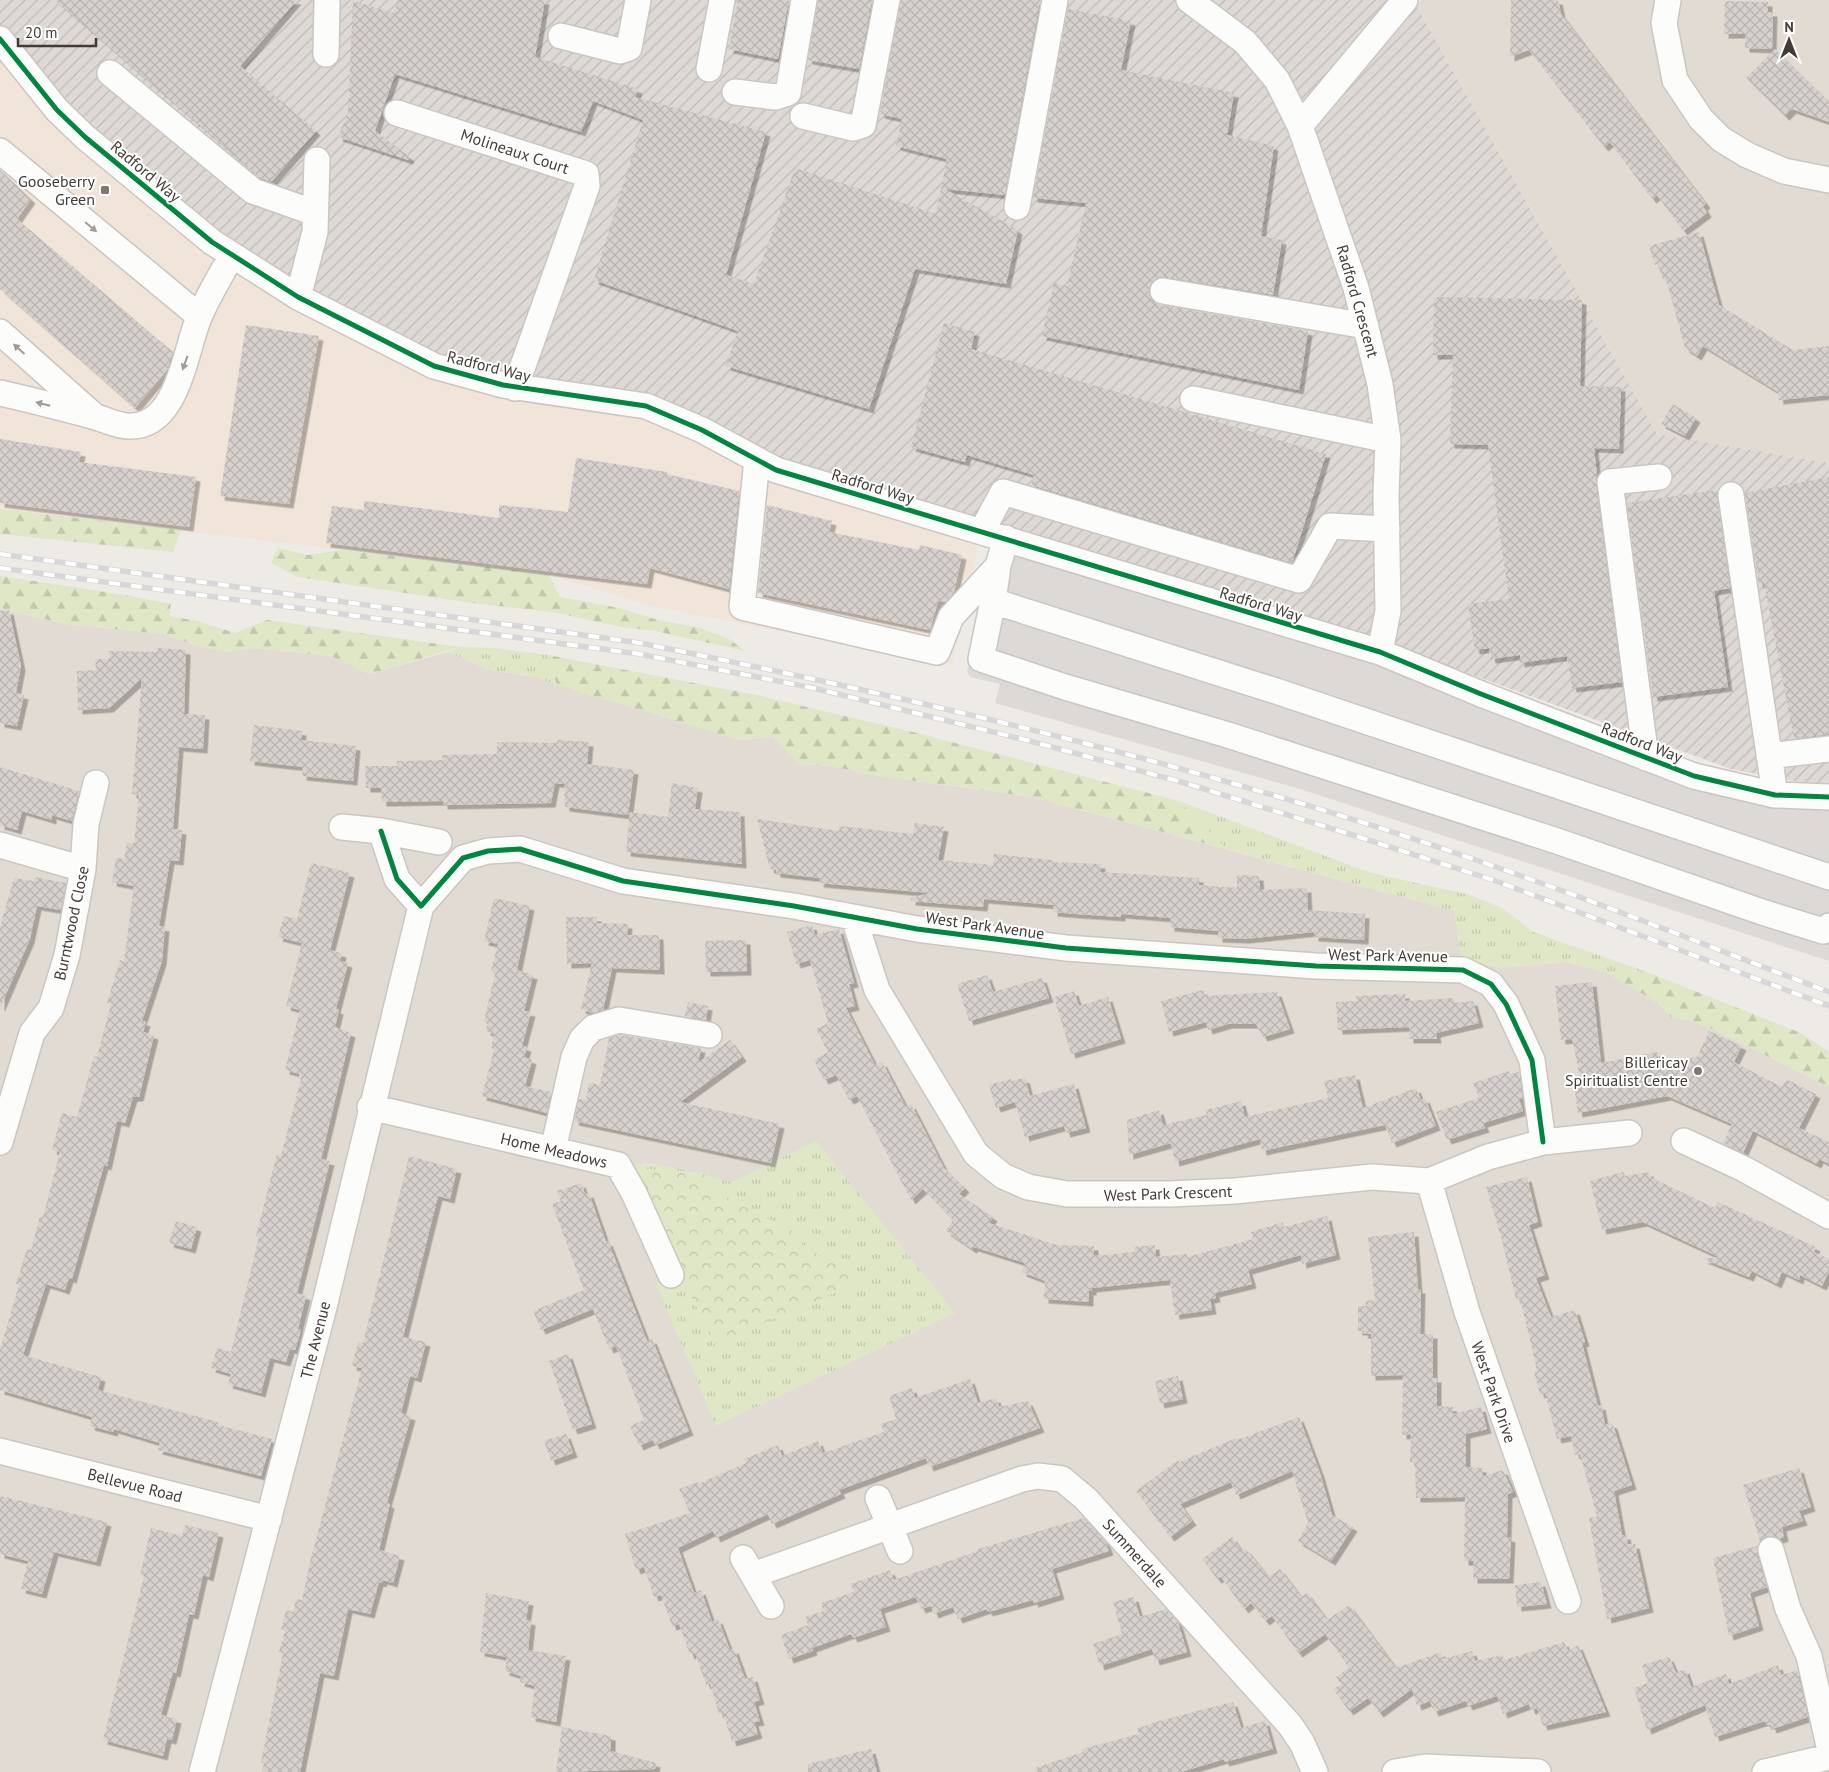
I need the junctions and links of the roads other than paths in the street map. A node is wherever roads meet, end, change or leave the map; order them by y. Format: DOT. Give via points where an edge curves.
graph roads {
  1 [pos="327,0"];
  2 [pos="638,0"];
  3 [pos="722,0"];
  4 [pos="804,0"];
  5 [pos="887,0"];
  6 [pos="1055,0"];
  7 [pos="1188,0"];
  8 [pos="1405,0"];
  9 [pos="1668,0"];
  10 [pos="561,36"];
  11 [pos="0,39"];
  12 [pos="326,54"];
  13 [pos="709,69"];
  14 [pos="110,73"];
  15 [pos="735,92"];
  16 [pos="398,114"];
  17 [pos="802,116"];
  18 [pos="1300,126"];
  19 [pos="0,151"];
  20 [pos="317,160"];
  21 [pos="1829,180"];
  22 [pos="1017,207"];
  23 [pos="316,213"];
  24 [pos="232,255"];
  25 [pos="1163,291"];
  26 [pos="298,297"];
  27 [pos="199,316"];
  28 [pos="1366,326"];
  29 [pos="0,332"];
  30 [pos="515,388"];
  31 [pos="0,393"];
  32 [pos="1193,399"];
  33 [pos="95,417"];
  34 [pos="1388,440"];
  35 [pos="757,460"];
  36 [pos="1659,477"];
  37 [pos="1731,495"];
  38 [pos="1386,529"];
  39 [pos="982,531"];
  40 [pos="1006,538"];
  41 [pos="998,566"];
  42 [pos="993,602"];
  43 [pos="1380,652"];
  44 [pos="1829,749"];
  45 [pos="1769,756"];
  46 [pos="1646,758"];
  47 [pos="96,783"];
  48 [pos="1775,795"];
  49 [pos="1829,798"];
  50 [pos="342,827"];
  51 [pos="382,831"];
  52 [pos="439,842"];
  53 [pos="0,845"];
  54 [pos="83,869"];
  55 [pos="1829,877"];
  56 [pos="421,906"];
  57 [pos="854,918"];
  58 [pos="1829,926"];
  59 [pos="709,1035"];
  60 [pos="370,1107"];
  61 [pos="1629,1133"];
  62 [pos="1684,1141"];
  63 [pos="0,1142"];
  64 [pos="1543,1142"];
  65 [pos="553,1150"];
  66 [pos="1429,1180"];
  67 [pos="1829,1216"];
  68 [pos="670,1276"];
  69 [pos="0,1451"];
  70 [pos="878,1498"];
  71 [pos="269,1519"];
  72 [pos="889,1525"];
  73 [pos="1771,1550"];
  74 [pos="900,1551"];
  75 [pos="1568,1601"];
  76 [pos="771,1606"];
  77 [pos="1829,1746"];
  78 [pos="1829,1757"];
  79 [pos="202,1772"];
  80 [pos="1315,1772"];
  81 [pos="1395,1772"];
  82 [pos="1532,1772"];
  83 [pos="1538,1772"];
  84 [pos="1771,1772"];
  1 -- 12 [label="street"];
  2 -- 10 [label="street" via="629,48 620,52"];
  3 -- 13 [label="street"];
  4 -- 15 [label="street" via="788,92 776,97"];
  5 -- 17 [label="street" via="864,126 853,128"];
  6 -- 22 [label="street"];
  7 -- 18 [label="street, Radford Crescent" via="1246,42 1277,80"];
  8 -- 18 [label="street"];
  9 -- 21 [label="street" via="1664,23 1675,80 1701,120 1721,139 1747,155 1784,171"];
  11 -- 24 [label="street, Radford Way" via="57,110 212,242"];
  14 -- 23 [label="street" via="253,191"];
  16 -- 30 [label="street, Molineaux Court" via="586,174 587,186"];
  18 -- 28 [label="street, Radford Crescent" via="1334,219"];
  19 -- 27 [label="street, one-way"];
  20 -- 23 [label="street"];
  23 -- 26 [label="street" via="315,232"];
  24 -- 26 [label="street, Radford Way"];
  24 -- 27 [label="street"];
  25 -- 28 [label="street"];
  26 -- 30 [label="street, Radford Way" via="434,366"];
  27 -- 33 [label="street, one-way" via="186,362 172,396 161,412 144,424 130,426"];
  28 -- 34 [label="street, Radford Crescent" via="1380,384"];
  33 -- 29 [label="street, one-way"];
  30 -- 35 [label="street, Radford Way" via="646,406 702,430"];
  33 -- 31 [label="street, one-way"];
  32 -- 34 [label="street"];
  34 -- 38 [label="street, Radford Crescent"];
  35 -- 39 [label="street, Radford Way" via="776,470"];
  35 -- 41 [label="street" via="742,607 937,652 950,617"];
  36 -- 46 [label="street" via="1610,482"];
  37 -- 45 [label="street"];
  38 -- 39 [label="street" via="1330,526 1299,580 1003,492"];
  38 -- 43 [label="street, Radford Crescent" via="1388,611"];
  39 -- 40 [label="street, Radford Way"];
  40 -- 41 [label="street"];
  40 -- 43 [label="street, Radford Way"];
  41 -- 42 [label="street"];
  42 -- 55 [label="street" via="1279,692"];
  42 -- 58 [label="street" via="981,659 1554,840 1762,912 1823,931"];
  43 -- 46 [label="street, Radford Way"];
  44 -- 45 [label="street"];
  45 -- 48 [label="street"];
  46 -- 48 [label="street, Radford Way" via="1694,776"];
  47 -- 54 [label="street, Burntwood Close" via="86,824"];
  48 -- 49 [label="street, Radford Way"];
  50 -- 51 [label="street"];
  51 -- 52 [label="street"];
  51 -- 56 [label="street" via="397,880"];
  53 -- 54 [label="street"];
  54 -- 63 [label="street, Burntwood Close" via="67,955 51,1008 32,1032"];
  56 -- 57 [label="street, West Park Avenue" via="464,858 488,851 520,849 623,881"];
  56 -- 60 [label="street, The Avenue"];
  57 -- 64 [label="street, West Park Avenue" via="1086,950 1316,966 1463,970 1491,984 1510,1012 1532,1060"];
  57 -- 66 [label="street, West Park Crescent" via="877,990 976,1154 1003,1176 1028,1187 1067,1194 1235,1191 1372,1177"];
  59 -- 65 [label="street" via="619,1020 593,1028 582,1038 574,1057"];
  60 -- 65 [label="street, Home Meadows"];
  60 -- 71 [label="street, The Avenue" via="323,1311"];
  61 -- 64 [label="street, West Park Crescent"];
  62 -- 67 [label="street" via="1744,1168"];
  64 -- 66 [label="street, West Park Crescent" via="1488,1157"];
  65 -- 68 [label="street, Home Meadows" via="618,1165 634,1193"];
  66 -- 75 [label="street, West Park Drive" via="1467,1312"];
  69 -- 71 [label="street, Bellevue Road"];
  70 -- 72 [label="street"];
  71 -- 79 [label="street, The Avenue"];
  72 -- 74 [label="street"];
  72 -- 76 [label="street, Summerdale" via="748,1566"];
  72 -- 80 [label="street, Summerdale" via="1022,1479 1038,1476 1062,1479 1086,1499 1290,1725"];
  73 -- 77 [label="street" via="1788,1609 1810,1656"];
  78 -- 84 [label="street"];
  81 -- 82 [label="street" via="1425,1767"];
  82 -- 83 [label="street"];
}
